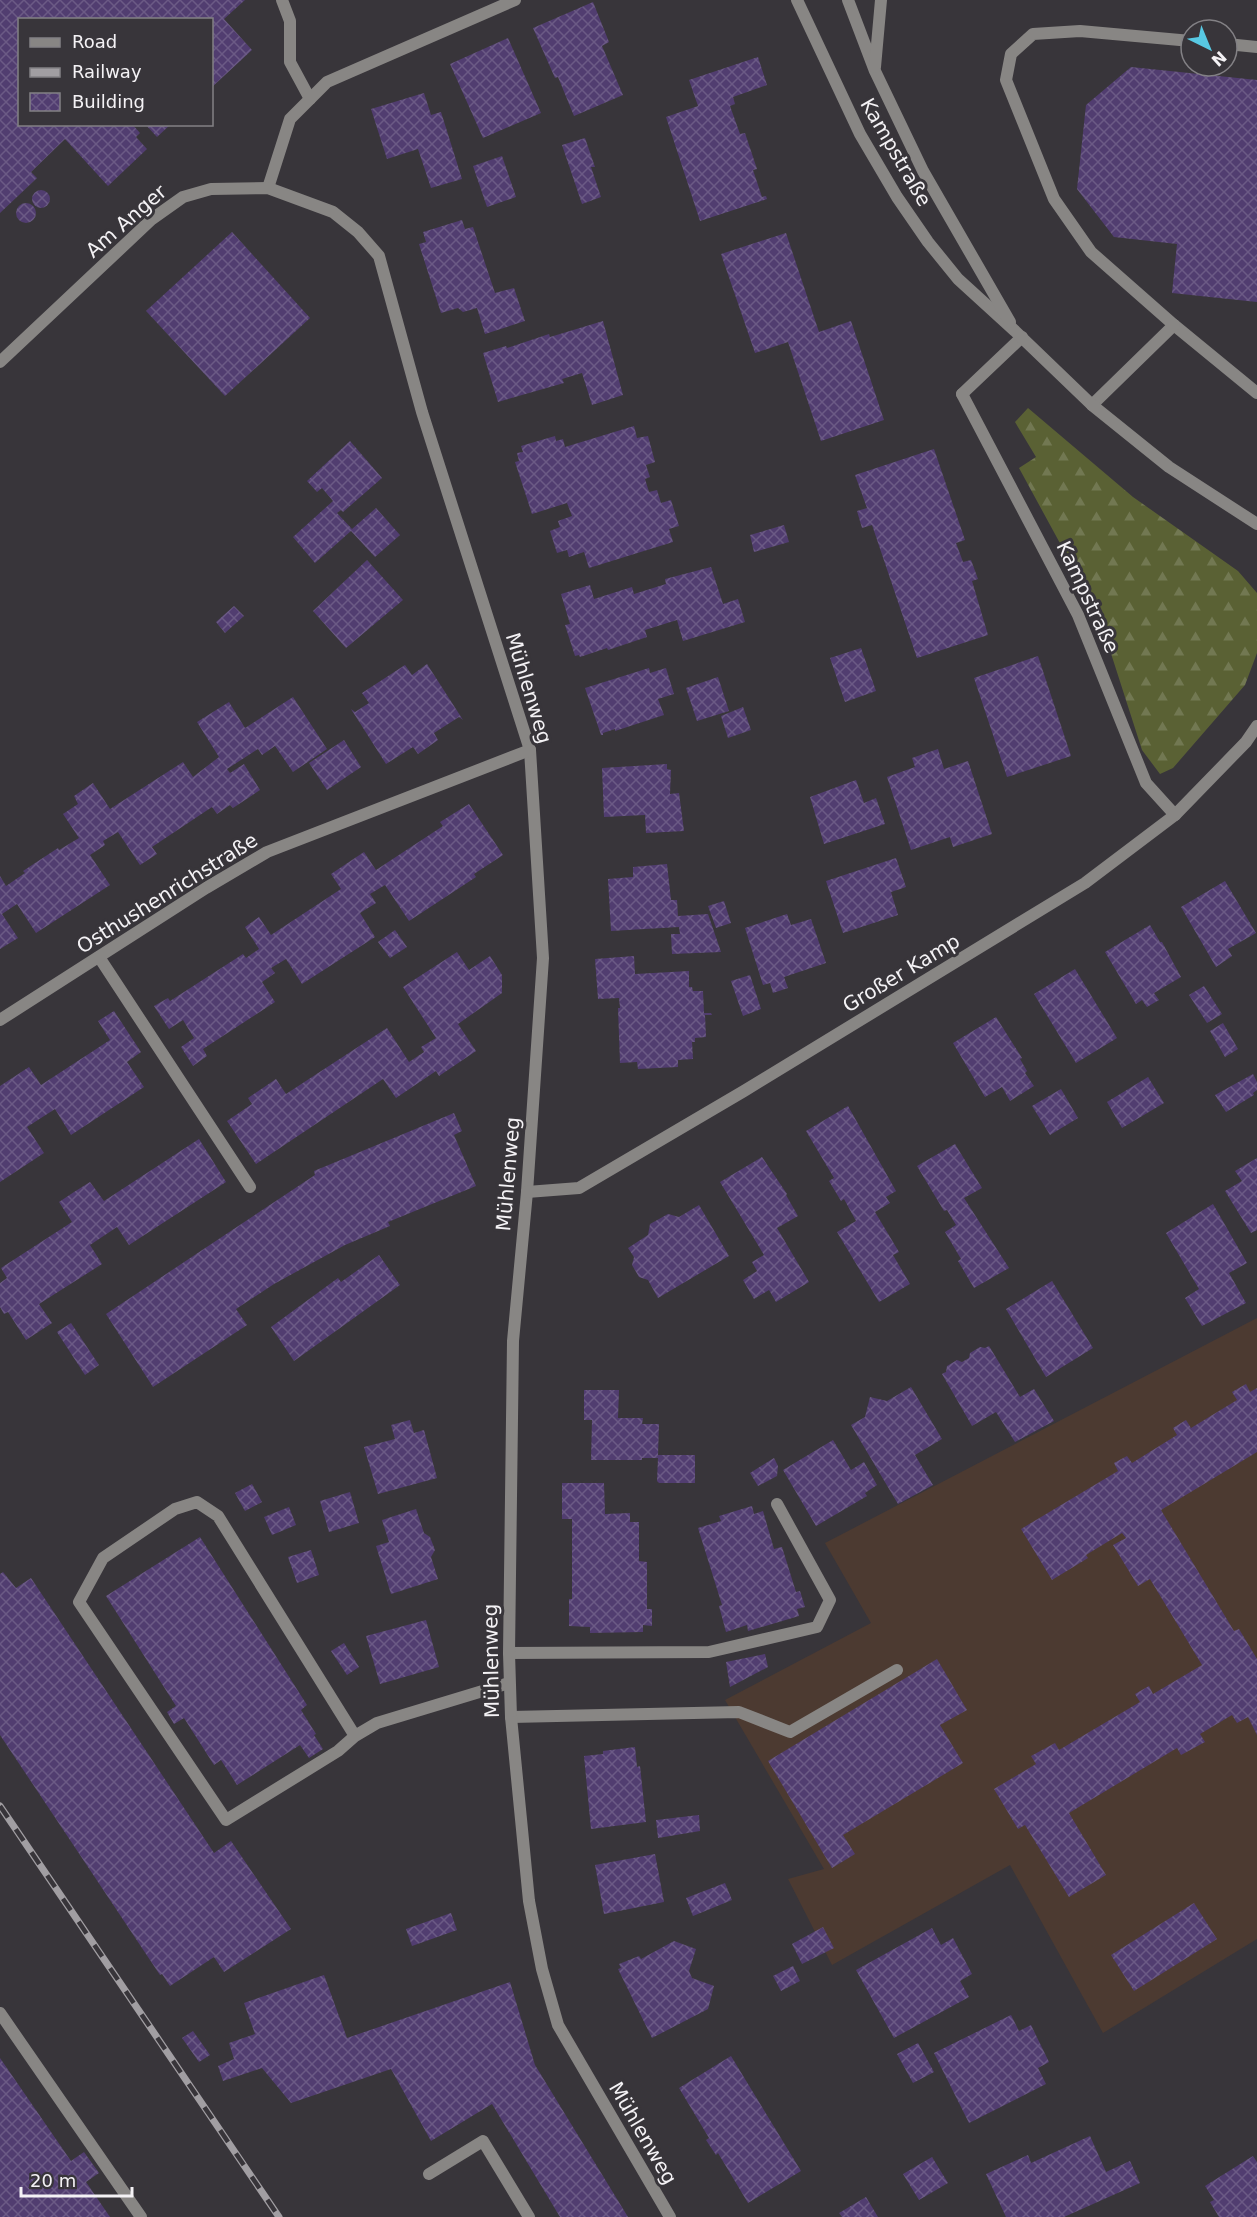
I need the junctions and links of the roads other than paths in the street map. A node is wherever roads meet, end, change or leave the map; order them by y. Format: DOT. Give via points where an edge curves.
graph roads {
  1 [pos="282,0"];
  2 [pos="515,0"];
  3 [pos="797,0"];
  4 [pos="848,0"];
  5 [pos="881,0"];
  6 [pos="1179,40"];
  7 [pos="1239,45"];
  8 [pos="1257,47"];
  9 [pos="875,71"];
  10 [pos="310,99"];
  11 [pos="268,188"];
  12 [pos="1174,325"];
  13 [pos="1018,334"];
  14 [pos="0,362"];
  15 [pos="1257,393"];
  16 [pos="1092,405"];
  17 [pos="1257,524"];
  18 [pos="1257,726"];
  19 [pos="530,750"];
  20 [pos="1175,816"];
  21 [pos="99,957"];
  22 [pos="0,1020"];
  23 [pos="250,1187"];
  24 [pos="527,1192"];
  25 [pos="777,1504"];
  26 [pos="509,1653"];
  27 [pos="897,1670"];
  28 [pos="509,1683"];
  29 [pos="511,1717"];
  30 [pos="355,1736"];
  31 [pos="0,2013"];
  32 [pos="429,2174"];
  33 [pos="141,2217"];
  34 [pos="529,2217"];
  35 [pos="670,2217"];
  1 -- 10 [label="street" via="290,21 290,62"];
  2 -- 10 [label="street" via="327,82"];
  3 -- 13 [label="street, Kampstraße" via="860,134 897,197 958,279"];
  4 -- 9 [label="street, Kampstraße"];
  5 -- 9 [label="street, Kampstraße"];
  6 -- 12 [label="street" via="1080,31 1033,34 1011,54 1006,80 1054,199 1092,252"];
  7 -- 8 [label="street"];
  9 -- 13 [label="street, Kampstraße" via="923,171"];
  10 -- 11 [label="street" via="290,119"];
  11 -- 14 [label="street, Am Anger" via="211,189 183,197 152,219"];
  11 -- 19 [label="street, Mühlenweg" via="333,212 379,256 422,412"];
  12 -- 15 [label="street"];
  12 -- 16 [label="street"];
  13 -- 16 [label="street, Kampstraße"];
  13 -- 20 [label="street, Kampstraße" via="962,394 1078,615 1146,783"];
  16 -- 17 [label="street, Kampstraße" via="1169,467"];
  18 -- 20 [label="street, Großer Kamp"];
  19 -- 21 [label="street, Osthushenrichstraße" via="267,852"];
  19 -- 24 [label="street, Mühlenweg" via="543,958"];
  20 -- 24 [label="street, Großer Kamp" via="1085,883 590,1182 579,1188"];
  21 -- 22 [label="street, Osthushenrichstraße"];
  21 -- 23 [label="street"];
  24 -- 26 [label="street, Mühlenweg" via="513,1341"];
  25 -- 26 [label="street" via="830,1600 817,1628 709,1652"];
  26 -- 28 [label="street, Mühlenweg"];
  27 -- 29 [label="street" via="790,1732 739,1712"];
  28 -- 29 [label="street, Mühlenweg"];
  28 -- 30 [label="street" via="377,1723"];
  29 -- 35 [label="street, Mühlenweg" via="529,1901 558,2025"];
  30 -- 30 [label="street" via="338,1751 226,1820 79,1602 103,1558 175,1509 197,1502 218,1516"];
  31 -- 33 [label="street"];
  32 -- 34 [label="street" via="483,2141"];
}
